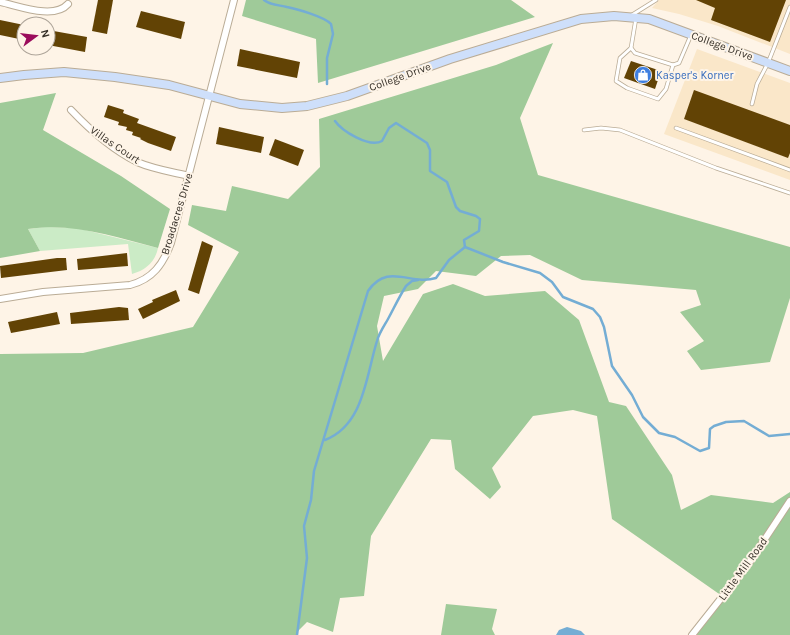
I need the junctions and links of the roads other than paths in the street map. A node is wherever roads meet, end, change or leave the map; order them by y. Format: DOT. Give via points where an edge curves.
graph roads {
  1 [pos="234,0"];
  2 [pos="656,0"];
  3 [pos="0,2"];
  4 [pos="68,4"];
  5 [pos="790,7"];
  6 [pos="633,18"];
  7 [pos="786,18"];
  8 [pos="790,20"];
  9 [pos="692,35"];
  10 [pos="631,48"];
  11 [pos="768,63"];
  12 [pos="673,65"];
  13 [pos="790,71"];
  14 [pos="0,78"];
  15 [pos="209,96"];
  16 [pos="752,104"];
  17 [pos="71,110"];
  18 [pos="676,128"];
  19 [pos="584,130"];
  20 [pos="790,170"];
  21 [pos="188,176"];
  22 [pos="790,193"];
  23 [pos="0,299"];
  24 [pos="790,500"];
  25 [pos="788,510"];
  26 [pos="692,635"];
  1 -- 15 [label="street, Broadacres Drive"];
  2 -- 6 [label="lane"];
  3 -- 4 [label="street" via="52,12 61,10"];
  5 -- 7 [label="lane"];
  6 -- 9 [label="main road, College Drive" via="650,19"];
  6 -- 10 [label="lane"];
  6 -- 15 [label="main road, College Drive" via="614,16 581,20 450,59 348,96 307,106 282,108 240,104"];
  7 -- 8 [label="lane"];
  7 -- 11 [label="lane"];
  9 -- 11 [label="main road, College Drive"];
  9 -- 12 [label="lane" via="678,63"];
  10 -- 12 [label="lane" via="635,53"];
  10 -- 12 [label="lane" via="620,58 616,81 628,88 658,99 666,89"];
  11 -- 13 [label="main road, College Drive"];
  11 -- 16 [label="lane" via="757,84"];
  14 -- 15 [label="main road, College Drive" via="64,72 169,85"];
  15 -- 21 [label="street, Broadacres Drive"];
  17 -- 21 [label="street, Villas Court" via="92,131 132,159"];
  18 -- 20 [label="lane"];
  19 -- 22 [label="lane" via="620,130 716,168"];
  21 -- 23 [label="street, Broadacres Drive" via="166,257 144,280 130,285 43,292"];
  24 -- 25 [label="street, Little Mill Road"];
  25 -- 26 [label="street, Little Mill Road" via="750,563"];
}
